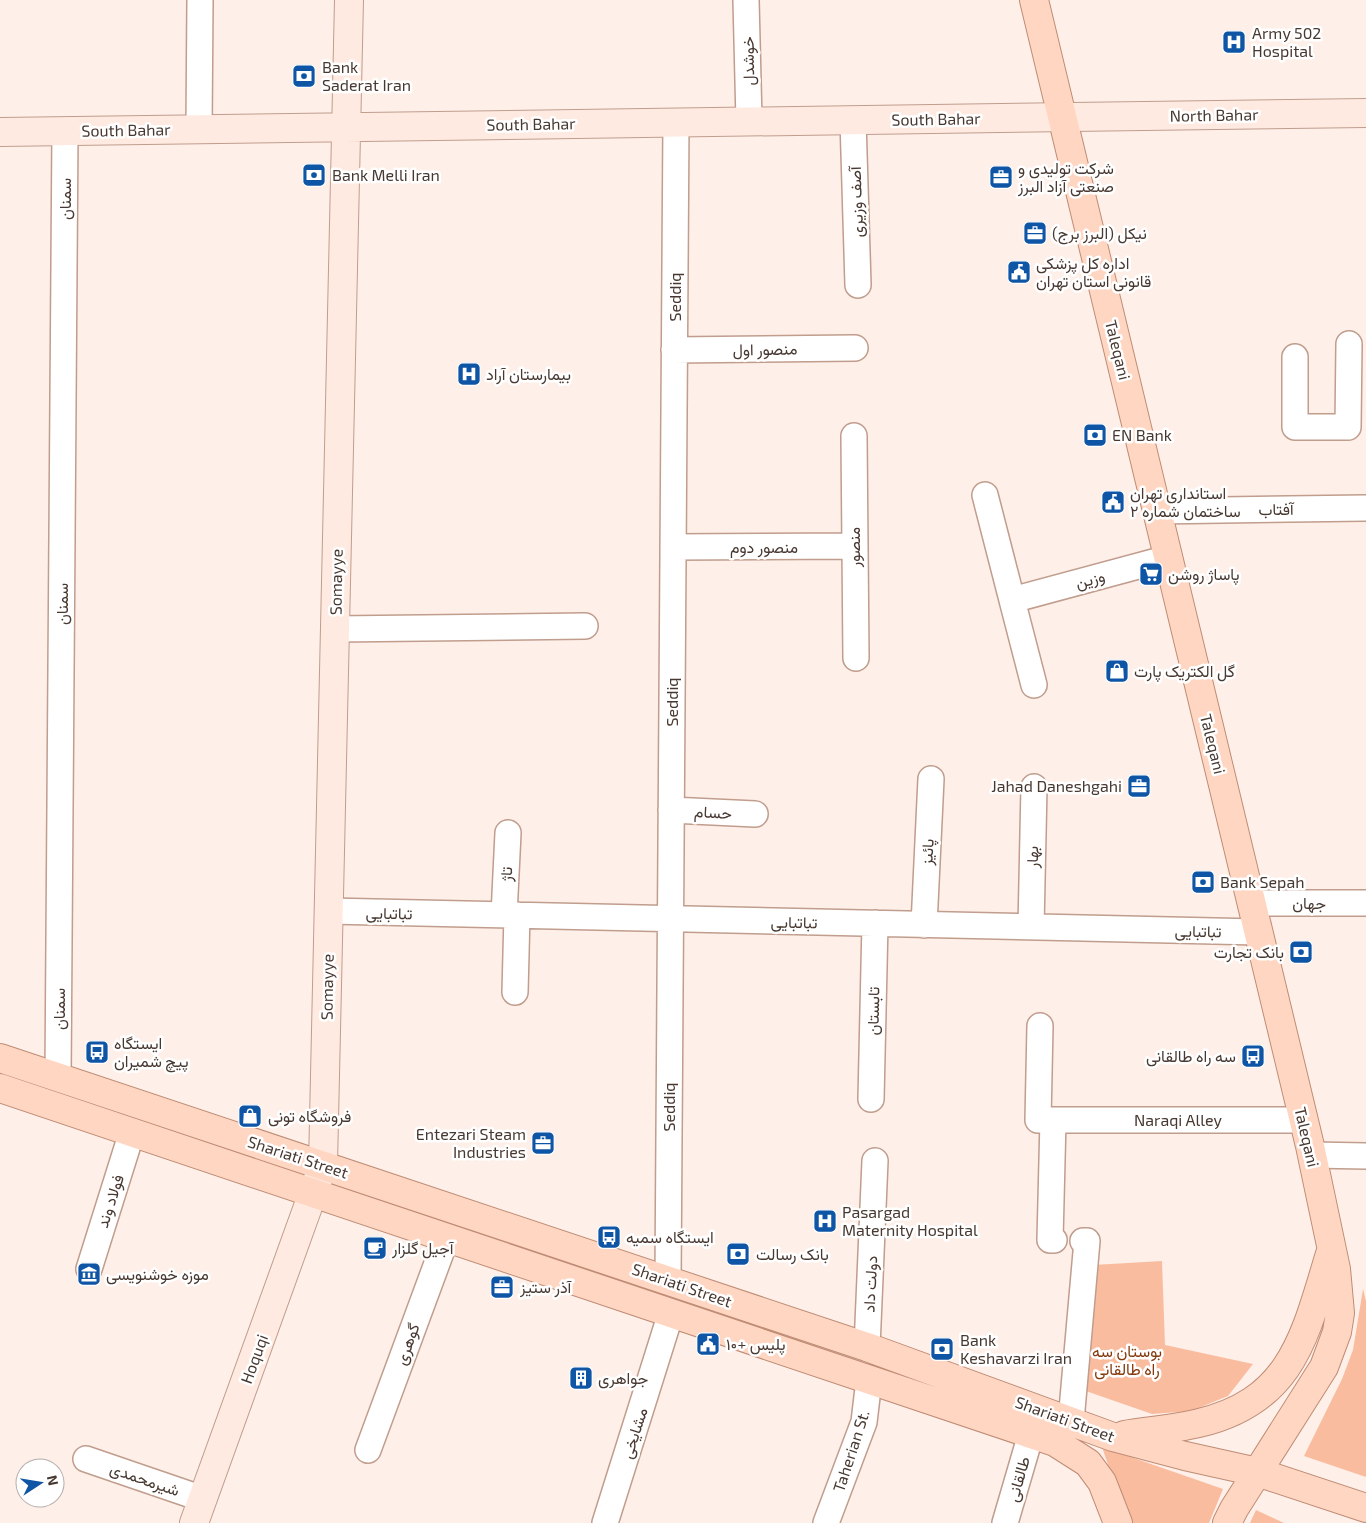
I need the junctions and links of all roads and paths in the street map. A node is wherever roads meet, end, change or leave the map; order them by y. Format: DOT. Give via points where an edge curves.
graph roads {
  1 [pos="200,0"];
  2 [pos="349,0"];
  3 [pos="746,0"];
  4 [pos="1034,0"];
  5 [pos="1366,113"];
  6 [pos="1061,117"];
  7 [pos="853,120"];
  8 [pos="749,121"];
  9 [pos="676,122"];
  10 [pos="346,126"];
  11 [pos="199,129"];
  12 [pos="65,131"];
  13 [pos="0,132"];
  14 [pos="858,285"];
  15 [pos="1349,344"];
  16 [pos="855,348"];
  17 [pos="674,350"];
  18 [pos="1295,357"];
  19 [pos="854,436"];
  20 [pos="985,496"];
  21 [pos="1366,508"];
  22 [pos="1156,511"];
  23 [pos="854,546"];
  24 [pos="673,547"];
  25 [pos="1168,558"];
  26 [pos="1012,600"];
  27 [pos="585,626"];
  28 [pos="335,629"];
  29 [pos="856,658"];
  30 [pos="1034,685"];
  31 [pos="931,778"];
  32 [pos="1034,787"];
  33 [pos="671,810"];
  34 [pos="755,814"];
  35 [pos="508,833"];
  36 [pos="1366,903"];
  37 [pos="1251,904"];
  38 [pos="329,911"];
  39 [pos="511,915"];
  40 [pos="670,919"];
  41 [pos="875,923"];
  42 [pos="924,924"];
  43 [pos="1031,927"];
  44 [pos="1258,932"];
  45 [pos="515,992"];
  46 [pos="1040,1026"];
  47 [pos="0,1058"];
  48 [pos="58,1077"];
  49 [pos="0,1088"];
  50 [pos="871,1099"];
  51 [pos="1053,1120"];
  52 [pos="1304,1120"];
  53 [pos="132,1132"];
  54 [pos="1312,1155"];
  55 [pos="1366,1156"];
  56 [pos="876,1161"];
  57 [pos="323,1164"];
  58 [pos="314,1194"];
  59 [pos="446,1239"];
  60 [pos="1054,1240"];
  61 [pos="1083,1241"];
  62 [pos="1332,1248"];
  63 [pos="89,1269"];
  64 [pos="668,1281"];
  65 [pos="671,1314"];
  66 [pos="867,1347"];
  67 [pos="869,1380"];
  68 [pos="1071,1421"];
  69 [pos="1031,1434"];
  70 [pos="1113,1437"];
  71 [pos="368,1450"];
  72 [pos="86,1459"];
  73 [pos="1257,1472"];
  74 [pos="1366,1508"];
  75 [pos="198,1516"];
  76 [pos="605,1523"];
  77 [pos="826,1523"];
  78 [pos="1005,1523"];
  79 [pos="1118,1523"];
  80 [pos="1227,1523"];
  1 -- 11 [label="street"];
  2 -- 10 [label="main road, Somayye"];
  3 -- 8 [label="street, خوشدل"];
  4 -- 6 [label="main road, Taleqani"];
  5 -- 6 [label="main road, North Bahar"];
  6 -- 7 [label="main road, South Bahar"];
  6 -- 22 [label="main road, Taleqani"];
  7 -- 8 [label="main road, South Bahar"];
  7 -- 14 [label="street, آصف وزیری"];
  8 -- 9 [label="main road, South Bahar"];
  9 -- 10 [label="main road, South Bahar"];
  9 -- 17 [label="street, Seddiq"];
  10 -- 11 [label="main road, South Bahar"];
  10 -- 28 [label="main road, Somayye"];
  11 -- 12 [label="main road, South Bahar"];
  12 -- 13 [label="main road, South Bahar"];
  12 -- 48 [label="street, سمنان"];
  15 -- 18 [label="street" via="1348,427 1295,427"];
  16 -- 17 [label="street, منصور اول"];
  17 -- 24 [label="street, Seddiq"];
  19 -- 23 [label="street, منصور"];
  20 -- 26 [label="street"];
  21 -- 22 [label="street, آفتاب"];
  22 -- 25 [label="main road, Taleqani"];
  23 -- 24 [label="street, منصور دوم"];
  23 -- 29 [label="street, منصور"];
  24 -- 33 [label="street, Seddiq"];
  25 -- 26 [label="street, وزین"];
  25 -- 37 [label="main road, Taleqani"];
  26 -- 30 [label="street"];
  27 -- 28 [label="street"];
  28 -- 38 [label="main road, Somayye"];
  31 -- 42 [label="street, پائیز"];
  32 -- 43 [label="street, بهار"];
  33 -- 34 [label="street, حسام"];
  33 -- 40 [label="street, Seddiq"];
  35 -- 39 [label="street, تاژ"];
  36 -- 37 [label="street, جهان"];
  37 -- 44 [label="main road, Taleqani"];
  38 -- 39 [label="street, تباتبایی"];
  38 -- 57 [label="main road, Somayye"];
  39 -- 40 [label="street, تباتبایی"];
  39 -- 45 [label="street, تاژ"];
  40 -- 41 [label="street, تباتبایی"];
  40 -- 64 [label="street, Seddiq"];
  41 -- 42 [label="street, تباتبایی"];
  41 -- 50 [label="street, تابستان"];
  42 -- 43 [label="street, تباتبایی"];
  43 -- 44 [label="street, تباتبایی"];
  44 -- 52 [label="main road, Taleqani"];
  46 -- 51 [label="street" via="1038,1120"];
  47 -- 48 [label="main road, Shariati Street"];
  48 -- 57 [label="main road, Shariati Street"];
  49 -- 53 [label="main road, Shariati Street"];
  51 -- 52 [label="street, Naraqi Alley"];
  51 -- 60 [label="street" via="1050,1240"];
  52 -- 54 [label="main road, Taleqani"];
  53 -- 58 [label="main road, Shariati Street"];
  53 -- 63 [label="street, فولاد وند"];
  54 -- 55 [label="street"];
  54 -- 62 [label="main road, Taleqani"];
  56 -- 66 [label="street, دولت داد"];
  57 -- 58 [label="main road, Somayye"];
  57 -- 64 [label="main road, Shariati Street"];
  58 -- 59 [label="main road, Shariati Street"];
  58 -- 75 [label="main road, Hoquqi"];
  59 -- 65 [label="main road, Shariati Street"];
  59 -- 71 [label="street, گوهری"];
  61 -- 68 [label="street" via="1087,1241"];
  62 -- 70 [label="main road" via="1302,1338 1290,1364 1275,1383 1254,1401 1228,1414 1199,1423"];
  62 -- 73 [label="main road, Taleqani" via="1340,1313 1331,1351"];
  64 -- 66 [label="main road, Shariati Street"];
  65 -- 67 [label="main road, Shariati Street"];
  65 -- 76 [label="street, مشایخی"];
  66 -- 67 [label="main road, Taherian St."];
  66 -- 68 [label="main road, Shariati Street"];
  67 -- 69 [label="main road, Shariati Street"];
  67 -- 77 [label="street, Taherian St." via="864,1422"];
  68 -- 70 [label="main road, Shariati Street"];
  69 -- 78 [label="street, طالقانی"];
  69 -- 79 [label="main road, Shariati Street" via="1055,1442 1088,1463 1102,1482"];
  70 -- 73 [label="main road, Shariati Street"];
  72 -- 75 [label="street, شیرمحمدی"];
  73 -- 74 [label="main road, Shariati Street"];
  73 -- 80 [label="main road, Taleqani"];
}
